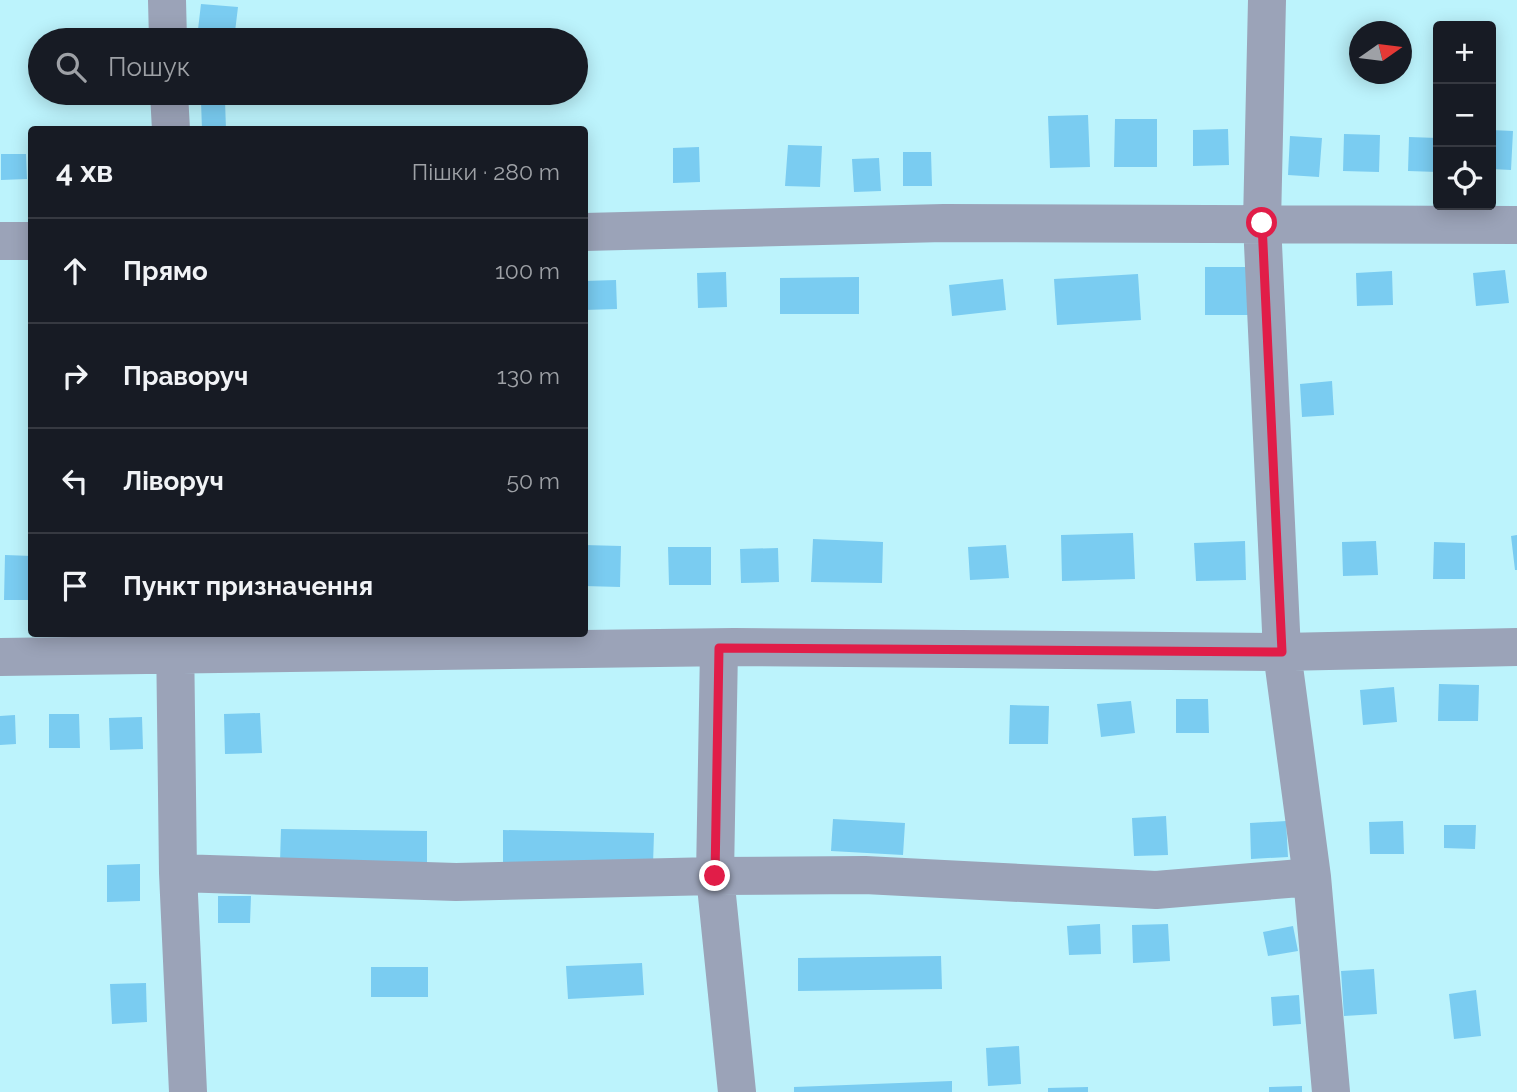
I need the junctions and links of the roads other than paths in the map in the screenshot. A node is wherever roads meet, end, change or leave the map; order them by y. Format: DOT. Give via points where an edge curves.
graph roads {
  1 [pos="167,0"];
  2 [pos="1267,0"];
  3 [pos="168,28"];
  4 [pos="170,105"];
  5 [pos="171,126"];
  6 [pos="1262,223"];
  7 [pos="1517,225"];
  8 [pos="588,232"];
  9 [pos="0,241"];
  10 [pos="28,241"];
  11 [pos="174,644"];
  12 [pos="1517,647"];
  13 [pos="719,648"];
  14 [pos="1282,652"];
  15 [pos="0,657"];
  16 [pos="178,873"];
  17 [pos="715,876"];
  18 [pos="1312,877"];
  19 [pos="188,1092"];
  20 [pos="737,1092"];
  21 [pos="1331,1092"];
  1 -- 3 [label="street"];
  2 -- 6 [label="street"];
  4 -- 5 [label="street"];
  6 -- 7 [label="street"];
  6 -- 8 [label="street" via="944,223"];
  6 -- 14 [label="street"];
  9 -- 10 [label="street"];
  11 -- 13 [label="street"];
  11 -- 15 [label="street"];
  11 -- 16 [label="street"];
  12 -- 14 [label="street"];
  13 -- 14 [label="street"];
  13 -- 17 [label="street"];
  14 -- 18 [label="street"];
  16 -- 17 [label="street" via="456,882"];
  16 -- 19 [label="street"];
  17 -- 18 [label="street" via="865,875 1156,890"];
  17 -- 20 [label="street"];
  18 -- 21 [label="street"];
}
